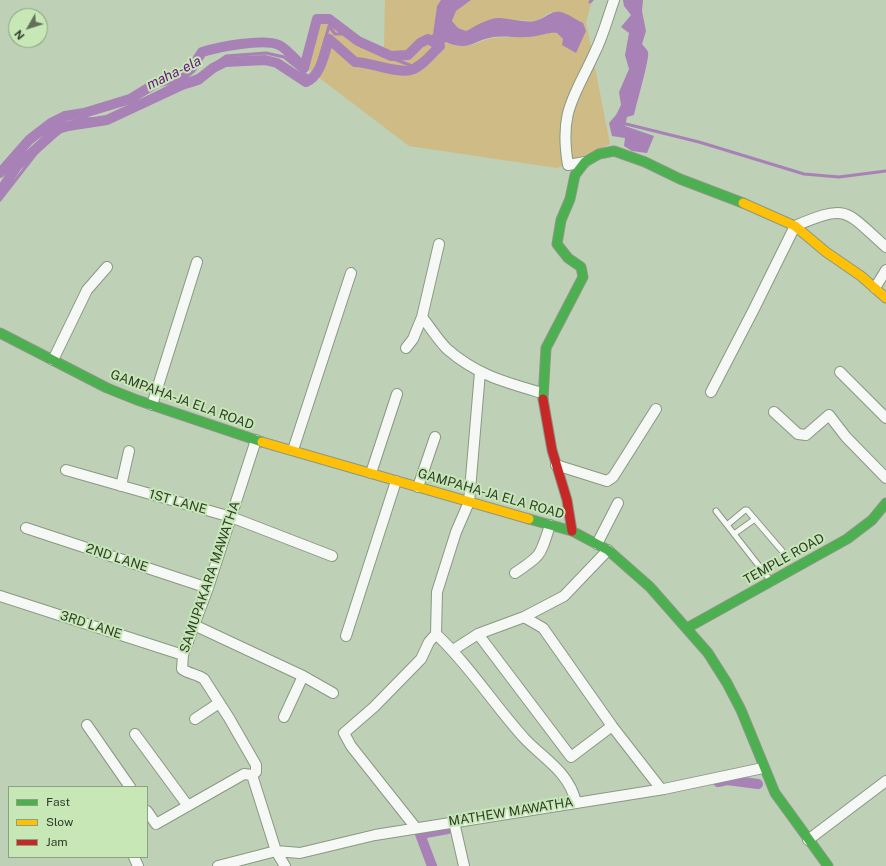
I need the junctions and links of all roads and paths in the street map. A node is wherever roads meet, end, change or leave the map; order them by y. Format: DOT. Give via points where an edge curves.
graph roads {
  1 [pos="614,0"];
  2 [pos="585,162"];
  3 [pos="795,226"];
  4 [pos="439,244"];
  5 [pos="886,247"];
  6 [pos="197,262"];
  7 [pos="107,267"];
  8 [pos="886,270"];
  9 [pos="351,273"];
  10 [pos="875,288"];
  11 [pos="886,298"];
  12 [pos="422,317"];
  13 [pos="0,333"];
  14 [pos="406,348"];
  15 [pos="53,360"];
  16 [pos="480,372"];
  17 [pos="840,372"];
  18 [pos="711,392"];
  19 [pos="542,393"];
  20 [pos="397,394"];
  21 [pos="152,405"];
  22 [pos="656,410"];
  23 [pos="774,412"];
  24 [pos="886,418"];
  25 [pos="434,437"];
  26 [pos="256,440"];
  27 [pos="293,450"];
  28 [pos="129,452"];
  29 [pos="556,465"];
  30 [pos="66,470"];
  31 [pos="372,474"];
  32 [pos="886,478"];
  33 [pos="396,481"];
  34 [pos="121,486"];
  35 [pos="418,487"];
  36 [pos="469,502"];
  37 [pos="618,503"];
  38 [pos="886,503"];
  39 [pos="716,511"];
  40 [pos="231,517"];
  41 [pos="755,519"];
  42 [pos="550,525"];
  43 [pos="726,525"];
  44 [pos="26,528"];
  45 [pos="572,531"];
  46 [pos="734,534"];
  47 [pos="597,544"];
  48 [pos="608,550"];
  49 [pos="783,552"];
  50 [pos="332,556"];
  51 [pos="515,573"];
  52 [pos="771,581"];
  53 [pos="208,588"];
  54 [pos="0,596"];
  55 [pos="524,616"];
  56 [pos="194,625"];
  57 [pos="687,628"];
  58 [pos="436,634"];
  59 [pos="478,634"];
  60 [pos="346,636"];
  61 [pos="453,650"];
  62 [pos="183,655"];
  63 [pos="302,676"];
  64 [pos="333,693"];
  65 [pos="219,704"];
  66 [pos="284,717"];
  67 [pos="195,719"];
  68 [pos="87,725"];
  69 [pos="612,726"];
  70 [pos="135,734"];
  71 [pos="763,768"];
  72 [pos="252,775"];
  73 [pos="886,781"];
  74 [pos="129,786"];
  75 [pos="661,789"];
  76 [pos="576,802"];
  77 [pos="188,806"];
  78 [pos="148,812"];
  79 [pos="454,822"];
  80 [pos="416,828"];
  81 [pos="808,840"];
  82 [pos="276,851"];
  83 [pos="218,866"];
  84 [pos="285,866"];
  85 [pos="464,866"];
  86 [pos="828,866"];
  1 -- 2 [label="street" via="596,51 574,92 566,116 565,146 568,165"];
  2 -- 3 [label="main road" via="599,154 614,151"];
  2 -- 19 [label="main road" via="575,175 570,199 561,220 558,244 568,258 582,267 583,277 546,348"];
  3 -- 5 [label="street" via="820,216 841,212 849,215"];
  3 -- 10 [label="main road"];
  3 -- 18 [label="street"];
  4 -- 12 [label="street"];
  6 -- 21 [label="street" via="179,326"];
  7 -- 15 [label="street" via="86,290"];
  8 -- 10 [label="street"];
  9 -- 27 [label="street"];
  10 -- 11 [label="main road"];
  12 -- 14 [label="street" via="413,339"];
  12 -- 16 [label="street" via="446,348"];
  13 -- 15 [label="main road, GAMPAHA-JA ELA ROAD"];
  15 -- 21 [label="main road, GAMPAHA-JA ELA ROAD" via="107,388"];
  16 -- 19 [label="street"];
  16 -- 36 [label="street"];
  17 -- 24 [label="street"];
  19 -- 29 [label="main road"];
  20 -- 31 [label="street"];
  21 -- 26 [label="main road, GAMPAHA-JA ELA ROAD"];
  22 -- 29 [label="street" via="613,477 607,481"];
  23 -- 32 [label="street" via="798,434 806,435 829,415 846,437"];
  25 -- 35 [label="street"];
  26 -- 27 [label="main road, GAMPAHA-JA ELA ROAD"];
  26 -- 40 [label="street, SAMUPAKARA MAWATHA"];
  27 -- 31 [label="main road, GAMPAHA-JA ELA ROAD"];
  28 -- 34 [label="street"];
  29 -- 45 [label="main road" via="567,500"];
  30 -- 34 [label="street, 1ST LANE"];
  31 -- 33 [label="main road, GAMPAHA-JA ELA ROAD"];
  33 -- 35 [label="main road, GAMPAHA-JA ELA ROAD"];
  33 -- 60 [label="street"];
  34 -- 40 [label="street, 1ST LANE"];
  35 -- 36 [label="main road, GAMPAHA-JA ELA ROAD"];
  36 -- 42 [label="main road, GAMPAHA-JA ELA ROAD"];
  36 -- 58 [label="street" via="456,532 437,592"];
  37 -- 47 [label="street"];
  38 -- 52 [label="main road, TEMPLE ROAD" via="872,520 847,539"];
  39 -- 43 [label="lane"];
  40 -- 50 [label="street, 1ST LANE"];
  40 -- 53 [label="street, SAMUPAKARA MAWATHA"];
  41 -- 43 [label="lane" via="745,510"];
  41 -- 46 [label="lane"];
  41 -- 49 [label="lane"];
  42 -- 45 [label="main road, GAMPAHA-JA ELA ROAD"];
  42 -- 51 [label="street" via="542,552 536,560"];
  43 -- 46 [label="lane"];
  44 -- 53 [label="street, 2ND LANE"];
  45 -- 47 [label="main road, GAMPAHA-JA ELA ROAD"];
  46 -- 52 [label="lane"];
  47 -- 48 [label="main road, GAMPAHA-JA ELA ROAD"];
  48 -- 55 [label="street" via="564,596"];
  48 -- 57 [label="main road, GAMPAHA-JA ELA ROAD" via="650,587"];
  52 -- 57 [label="main road, TEMPLE ROAD"];
  53 -- 56 [label="street, SAMUPAKARA MAWATHA"];
  54 -- 62 [label="street, 3RD LANE"];
  55 -- 59 [label="street"];
  55 -- 69 [label="street" via="543,628"];
  56 -- 62 [label="street, SAMUPAKARA MAWATHA"];
  56 -- 63 [label="street"];
  57 -- 71 [label="main road, GAMPAHA-JA ELA ROAD" via="727,683 741,710"];
  58 -- 61 [label="street"];
  58 -- 80 [label="street" via="421,659 374,707 344,733 351,746"];
  59 -- 61 [label="street"];
  59 -- 69 [label="street" via="571,757"];
  61 -- 76 [label="street" via="526,739 554,764 574,792"];
  62 -- 65 [label="street, SAMUPAKARA MAWATHA" via="182,670 204,679"];
  63 -- 64 [label="street"];
  63 -- 66 [label="street"];
  65 -- 67 [label="street"];
  65 -- 72 [label="street, SAMUPAKARA MAWATHA" via="256,765 256,772"];
  68 -- 74 [label="street"];
  69 -- 75 [label="street"];
  70 -- 77 [label="street"];
  71 -- 75 [label="street, MATHEW MAWATHA"];
  71 -- 81 [label="main road, GAMPAHA-JA ELA ROAD" via="781,803"];
  72 -- 77 [label="street" via="244,774"];
  72 -- 82 [label="street, SAMUPAKARA MAWATHA"];
  73 -- 81 [label="street"];
  75 -- 76 [label="street, MATHEW MAWATHA"];
  76 -- 79 [label="street, MATHEW MAWATHA"];
  77 -- 78 [label="street" via="156,824"];
  79 -- 80 [label="street, MATHEW MAWATHA"];
  79 -- 85 [label="street"];
  80 -- 82 [label="street, MATHEW MAWATHA" via="300,853"];
  81 -- 86 [label="main road, GAMPAHA-JA ELA ROAD"];
  82 -- 83 [label="street, MATHEW MAWATHA"];
  82 -- 84 [label="street"];
}
